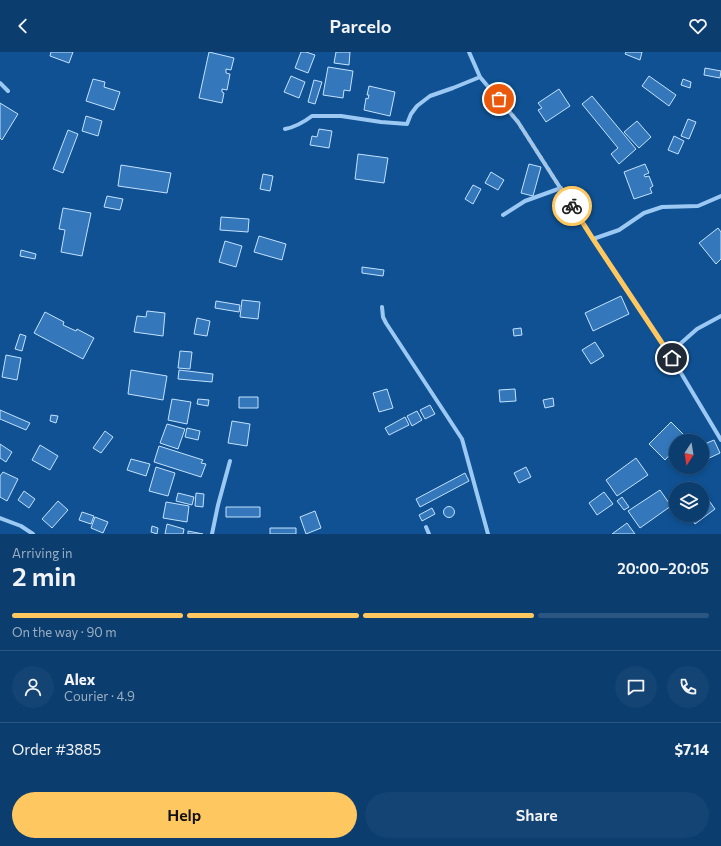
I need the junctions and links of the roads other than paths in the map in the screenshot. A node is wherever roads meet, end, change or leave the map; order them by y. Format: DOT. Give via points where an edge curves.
graph roads {
  1 [pos="469,52"];
  2 [pos="480,77"];
  3 [pos="0,83"];
  4 [pos="8,90"];
  5 [pos="285,129"];
  6 [pos="561,188"];
  7 [pos="721,196"];
  8 [pos="503,215"];
  9 [pos="593,239"];
  10 [pos="382,307"];
  11 [pos="721,316"];
  12 [pos="672,358"];
  13 [pos="721,440"];
  14 [pos="230,461"];
  15 [pos="0,518"];
  16 [pos="426,527"];
  17 [pos="33,534"];
  18 [pos="212,534"];
  19 [pos="429,534"];
  20 [pos="488,534"];
  1 -- 2 [label="street"];
  2 -- 5 [label="street" via="430,96 417,106 407,124 341,116 312,116 303,123"];
  2 -- 6 [label="street" via="518,122"];
  3 -- 4 [label="street"];
  6 -- 8 [label="street" via="525,201"];
  6 -- 9 [label="street"];
  7 -- 9 [label="street" via="698,206 662,207 644,213 619,230"];
  9 -- 12 [label="street"];
  10 -- 20 [label="street" via="386,323 462,439"];
  11 -- 12 [label="street" via="697,329 680,344"];
  12 -- 13 [label="street"];
  14 -- 18 [label="street"];
  15 -- 17 [label="street"];
  16 -- 19 [label="street"];
}
